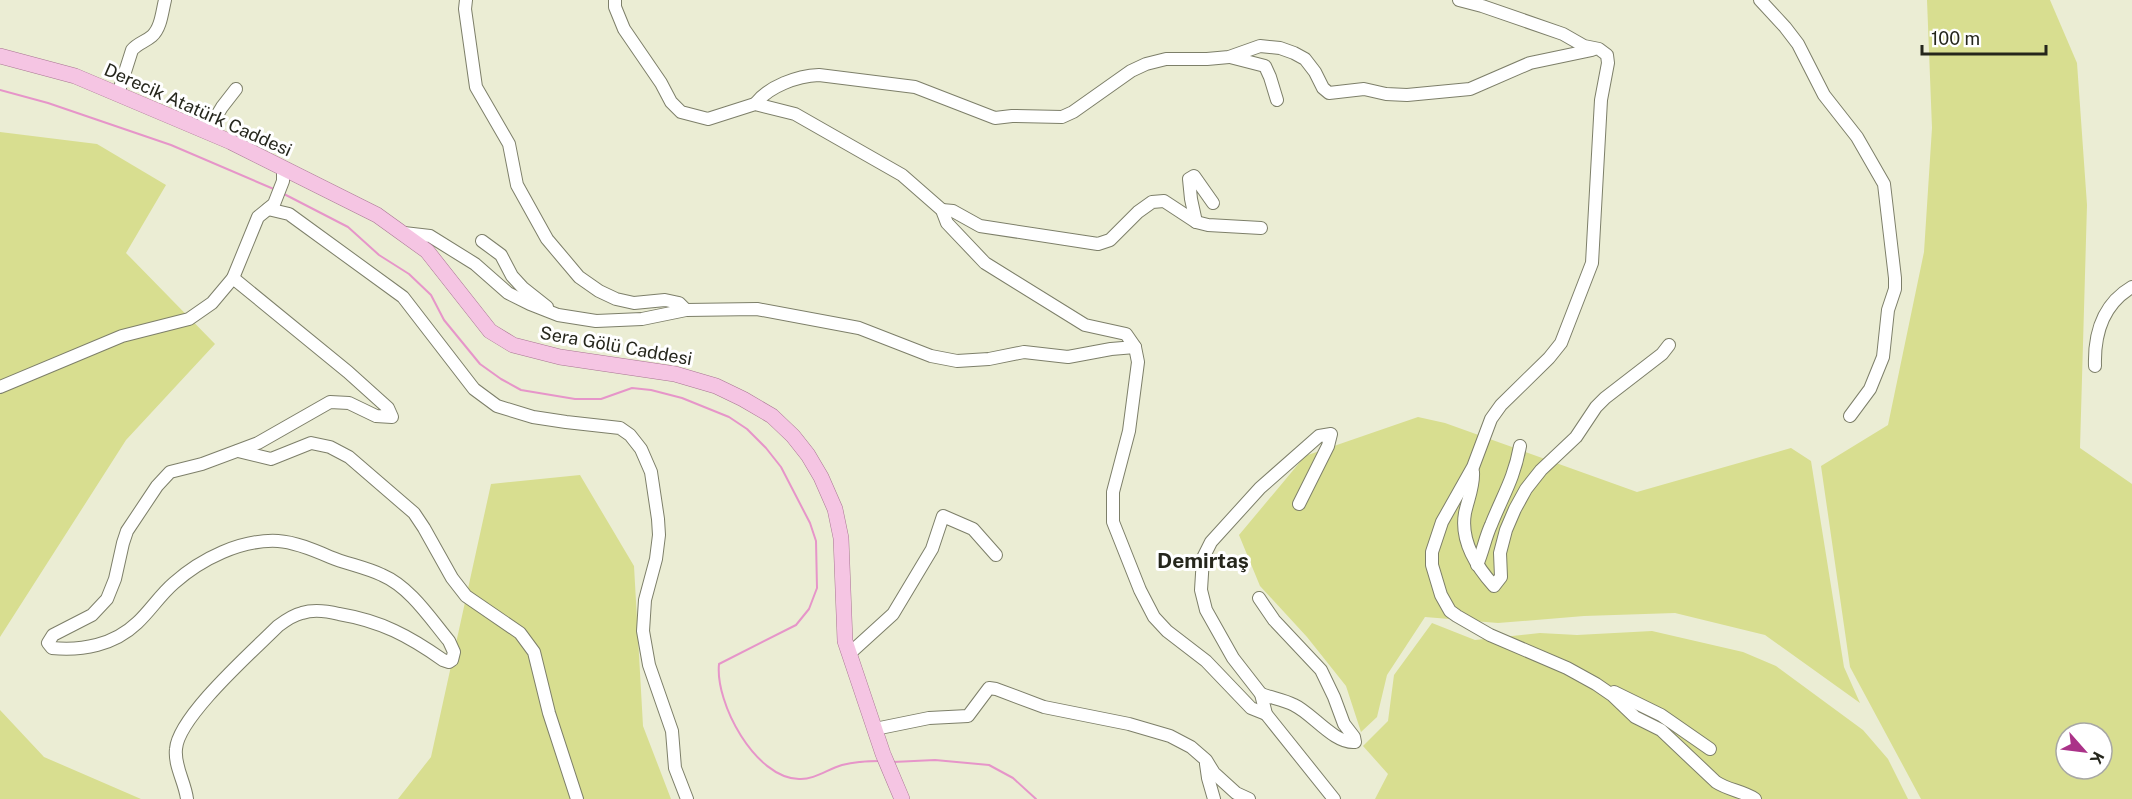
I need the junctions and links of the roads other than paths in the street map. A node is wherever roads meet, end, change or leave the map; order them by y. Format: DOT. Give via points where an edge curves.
graph roads {
  1 [pos="165,0"];
  2 [pos="466,0"];
  3 [pos="615,0"];
  4 [pos="1459,0"];
  5 [pos="1760,0"];
  6 [pos="1599,49"];
  7 [pos="0,56"];
  8 [pos="1229,57"];
  9 [pos="236,89"];
  10 [pos="118,94"];
  11 [pos="1277,100"];
  12 [pos="755,104"];
  13 [pos="207,132"];
  14 [pos="283,175"];
  15 [pos="1213,203"];
  16 [pos="271,206"];
  17 [pos="942,210"];
  18 [pos="1196,222"];
  19 [pos="1261,228"];
  20 [pos="404,233"];
  21 [pos="482,241"];
  22 [pos="233,278"];
  23 [pos="2132,287"];
  24 [pos="686,310"];
  25 [pos="558,315"];
  26 [pos="1669,345"];
  27 [pos="1135,347"];
  28 [pos="2094,366"];
  29 [pos="0,387"];
  30 [pos="1850,416"];
  31 [pos="1520,446"];
  32 [pos="237,450"];
  33 [pos="1473,467"];
  34 [pos="1299,504"];
  35 [pos="996,555"];
  36 [pos="1478,564"];
  37 [pos="1258,597"];
  38 [pos="849,654"];
  39 [pos="1596,684"];
  40 [pos="1261,694"];
  41 [pos="1266,714"];
  42 [pos="875,729"];
  43 [pos="1710,749"];
  44 [pos="1206,760"];
  45 [pos="900,794"];
  46 [pos="187,799"];
  47 [pos="577,799"];
  48 [pos="687,799"];
  49 [pos="1214,799"];
  50 [pos="1249,799"];
  51 [pos="1334,799"];
  52 [pos="1755,799"];
  1 -- 10 [label="street" via="158,27 132,50"];
  2 -- 24 [label="street" via="476,87 509,144 518,185 547,239 579,277 599,291 634,303 679,303"];
  3 -- 12 [label="street" via="624,29 681,112 708,119"];
  4 -- 6 [label="street"];
  5 -- 30 [label="street" via="1798,44 1824,95 1857,137 1884,184 1895,289 1888,310 1883,357 1870,389"];
  6 -- 8 [label="street" via="1530,63 1470,89 1407,95 1364,89 1329,93 1305,59 1280,48 1260,46"];
  6 -- 33 [label="street" via="1607,55 1608,63 1601,100 1592,263 1562,343 1501,405 1491,419"];
  7 -- 10 [label="main road, Derecik Atatürk Caddesi" via="75,76"];
  8 -- 11 [label="street" via="1265,66"];
  8 -- 12 [label="street" via="1146,63 1062,117 995,118 915,87 819,75 804,76 763,93"];
  9 -- 13 [label="street"];
  10 -- 13 [label="main road, Derecik Atatürk Caddesi"];
  12 -- 17 [label="street" via="795,114 817,125 902,175"];
  13 -- 14 [label="main road, Derecik Atatürk Caddesi"];
  14 -- 16 [label="street"];
  14 -- 20 [label="main road, Derecik Atatürk Caddesi" via="377,215"];
  15 -- 18 [label="street" via="1194,176 1189,179"];
  16 -- 22 [label="street" via="258,217"];
  16 -- 48 [label="street" via="288,214 403,297 474,389 497,406 533,417 620,428 641,449 651,472 659,535 645,600 643,631 649,665 672,731 675,768"];
  17 -- 18 [label="street" via="953,211 980,226 1098,244 1110,240 1152,202 1164,201"];
  17 -- 27 [label="street" via="947,223 985,263 1085,325 1126,334"];
  18 -- 19 [label="street"];
  20 -- 25 [label="street" via="430,236 475,264 508,293"];
  20 -- 38 [label="main road, Sera Gölü Caddesi" via="427,251 490,331 502,339 534,352 675,374 716,386 772,416 794,436 821,477 835,509 841,538 845,641"];
  21 -- 25 [label="street" via="501,255 523,288"];
  22 -- 29 [label="street" via="212,303 189,319 122,336"];
  22 -- 32 [label="street" via="348,372 388,408 392,417 376,416 350,403 330,402 282,431"];
  23 -- 28 [label="street" via="2123,292 2102,319 2095,342"];
  24 -- 25 [label="street" via="642,319 596,321"];
  24 -- 27 [label="street" via="757,309 859,328 931,356 957,361 1024,352 1068,357"];
  26 -- 36 [label="street" via="1596,407 1576,438 1526,489 1510,519 1500,553 1501,577 1494,586"];
  27 -- 41 [label="street" via="1137,362 1129,430 1113,492 1113,522 1154,617 1206,661 1251,708"];
  31 -- 36 [label="street" via="1515,470"];
  32 -- 46 [label="street" via="170,472 127,531 107,599 92,615 53,635 48,643 52,648 87,648 110,642 135,625 173,583 200,564 246,545 279,541 381,574 397,584 449,641 454,652 452,660 443,660 413,639 359,617 322,611 290,617 200,705 179,734 175,758"];
  32 -- 47 [label="street" via="272,459 311,443 330,447 349,457 414,513 466,596 520,633 534,652"];
  33 -- 36 [label="street" via="1464,525 1468,548"];
  33 -- 39 [label="street" via="1442,522 1432,552 1441,595 1450,611 1490,635"];
  34 -- 40 [label="street" via="1331,434 1318,435 1260,489 1211,542 1203,558 1201,590 1206,610 1233,658"];
  35 -- 38 [label="street" via="973,529 943,516 932,549 894,614"];
  37 -- 40 [label="street" via="1321,670 1355,742 1334,735 1295,705"];
  38 -- 42 [label="main road, Sera Gölü Caddesi"];
  39 -- 43 [label="street" via="1651,710"];
  39 -- 52 [label="street" via="1635,717 1661,730 1716,782"];
  40 -- 41 [label="street"];
  41 -- 51 [label="street"];
  42 -- 44 [label="street" via="929,718 968,716 989,688 1044,707 1170,736"];
  42 -- 45 [label="main road, Sera Gölü Caddesi"];
  44 -- 49 [label="street"];
  44 -- 50 [label="street" via="1236,793"];
}
